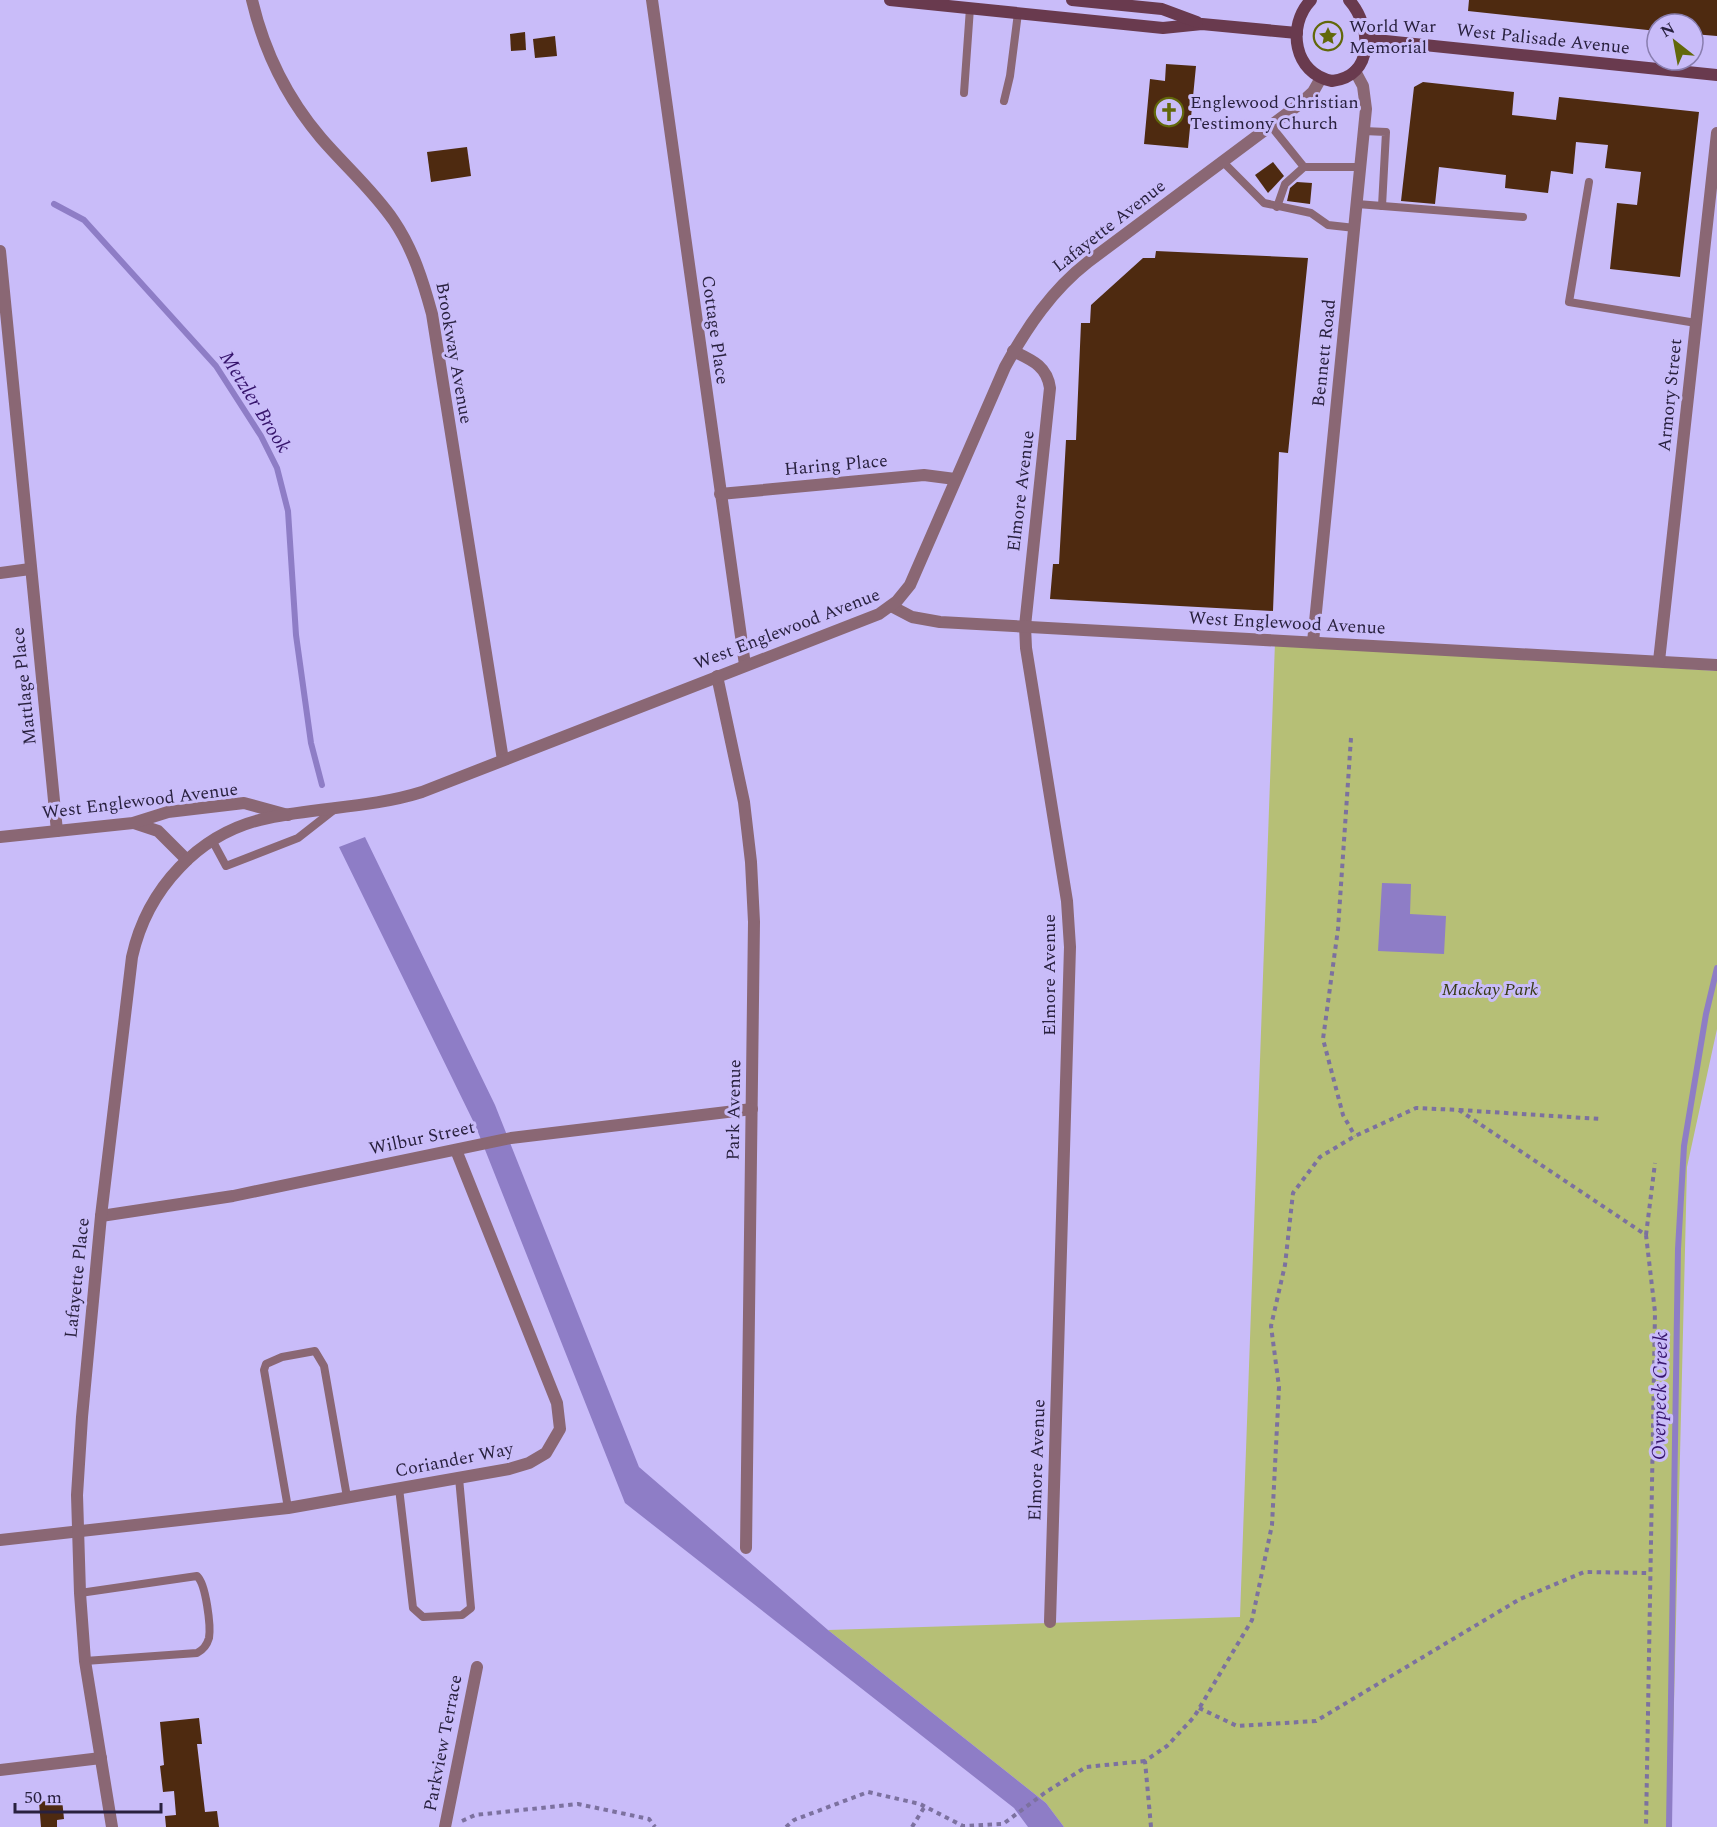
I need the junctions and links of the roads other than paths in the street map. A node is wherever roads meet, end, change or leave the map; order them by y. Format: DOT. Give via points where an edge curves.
graph roads {
  1 [pos="252,0"];
  2 [pos="652,0"];
  3 [pos="890,0"];
  4 [pos="1072,0"];
  5 [pos="1311,0"];
  6 [pos="1349,0"];
  7 [pos="994,5"];
  8 [pos="970,8"];
  9 [pos="1018,13"];
  10 [pos="1202,24"];
  11 [pos="1297,33"];
  12 [pos="1366,39"];
  13 [pos="1355,71"];
  14 [pos="1717,75"];
  15 [pos="1321,78"];
  16 [pos="964,93"];
  17 [pos="1004,101"];
  18 [pos="1271,126"];
  19 [pos="1364,131"];
  20 [pos="1717,133"];
  21 [pos="1223,162"];
  22 [pos="1360,166"];
  23 [pos="1304,167"];
  24 [pos="1588,182"];
  25 [pos="1357,204"];
  26 [pos="1382,206"];
  27 [pos="1277,207"];
  28 [pos="1523,217"];
  29 [pos="1355,228"];
  30 [pos="0,251"];
  31 [pos="3,322"];
  32 [pos="1696,323"];
  33 [pos="1013,351"];
  34 [pos="955,479"];
  35 [pos="720,494"];
  36 [pos="30,570"];
  37 [pos="0,573"];
  38 [pos="891,606"];
  39 [pos="1025,627"];
  40 [pos="1313,642"];
  41 [pos="1659,661"];
  42 [pos="1717,665"];
  43 [pos="745,666"];
  44 [pos="717,676"];
  45 [pos="503,760"];
  46 [pos="335,809"];
  47 [pos="288,815"];
  48 [pos="133,823"];
  49 [pos="57,831"];
  50 [pos="0,837"];
  51 [pos="212,840"];
  52 [pos="187,860"];
  53 [pos="752,1109"];
  54 [pos="459,1149"];
  55 [pos="102,1216"];
  56 [pos="459,1478"];
  57 [pos="399,1488"];
  58 [pos="347,1497"];
  59 [pos="288,1508"];
  60 [pos="78,1533"];
  61 [pos="0,1540"];
  62 [pos="746,1548"];
  63 [pos="80,1593"];
  64 [pos="1050,1622"];
  65 [pos="85,1661"];
  66 [pos="477,1667"];
  67 [pos="100,1758"];
  68 [pos="0,1770"];
  69 [pos="112,1827"];
  70 [pos="445,1827"];
  1 -- 45 [label="street, Brookway Avenue" via="274,67 319,135 395,222 423,279 432,314"];
  2 -- 35 [label="street, Cottage Place"];
  3 -- 8 [label="main road"];
  4 -- 10 [label="main road" via="1162,9"];
  5 -- 11 [label="main road" via="1302,12"];
  6 -- 12 [label="main road" via="1361,17"];
  7 -- 8 [label="main road"];
  7 -- 9 [label="main road"];
  8 -- 16 [label="lane"];
  9 -- 10 [label="main road" via="1162,28"];
  9 -- 17 [label="lane"];
  10 -- 11 [label="main road"];
  11 -- 15 [label="main road" via="1302,61"];
  12 -- 13 [label="main road" via="1365,57"];
  12 -- 14 [label="main road, West Palisade Avenue"];
  13 -- 15 [label="main road" via="1338,80"];
  13 -- 19 [label="street, Bennett Road" via="1365,98"];
  15 -- 18 [label="street, Lafayette Avenue" via="1308,97"];
  18 -- 21 [label="street, Lafayette Avenue"];
  18 -- 23 [label="lane"];
  19 -- 22 [label="street, Bennett Road"];
  19 -- 26 [label="lane" via="1386,132"];
  20 -- 32 [label="street, Armory Street"];
  21 -- 27 [label="lane" via="1264,203"];
  21 -- 33 [label="street, Lafayette Avenue" via="1071,276 1046,303"];
  22 -- 23 [label="lane"];
  22 -- 25 [label="street, Bennett Road"];
  23 -- 27 [label="lane" via="1285,184"];
  24 -- 32 [label="lane" via="1569,302"];
  25 -- 26 [label="lane"];
  25 -- 29 [label="street, Bennett Road"];
  26 -- 28 [label="lane"];
  27 -- 29 [label="lane" via="1311,213 1328,225"];
  29 -- 40 [label="street, Bennett Road"];
  30 -- 31 [label="street, Mattlage Place"];
  31 -- 36 [label="street, Mattlage Place"];
  32 -- 41 [label="street, Armory Street"];
  33 -- 34 [label="street, Lafayette Avenue"];
  33 -- 39 [label="street, Elmore Avenue" via="1040,365 1050,388"];
  34 -- 35 [label="street, Haring Place" via="924,475"];
  34 -- 38 [label="street, Lafayette Avenue" via="910,585"];
  35 -- 43 [label="street, Cottage Place"];
  36 -- 37 [label="street"];
  36 -- 49 [label="street, Mattlage Place"];
  38 -- 39 [label="street, West Englewood Avenue" via="926,621"];
  38 -- 43 [label="street, West Englewood Avenue" via="863,622"];
  39 -- 40 [label="street, West Englewood Avenue"];
  39 -- 64 [label="street, Elmore Avenue" via="1067,901 1070,947"];
  40 -- 41 [label="street, West Englewood Avenue"];
  41 -- 42 [label="street, West Englewood Avenue"];
  43 -- 44 [label="street, West Englewood Avenue"];
  44 -- 45 [label="street, West Englewood Avenue"];
  44 -- 53 [label="street, Park Avenue" via="740,778 751,862"];
  45 -- 46 [label="street, West Englewood Avenue" via="407,796"];
  46 -- 47 [label="street, West Englewood Avenue"];
  46 -- 51 [label="lane" via="298,838 226,866"];
  47 -- 48 [label="street, West Englewood Avenue" via="244,804 168,812"];
  47 -- 51 [label="street, Lafayette Place" via="256,820"];
  48 -- 49 [label="street, West Englewood Avenue"];
  48 -- 52 [label="street" via="158,831"];
  49 -- 50 [label="street, West Englewood Avenue"];
  51 -- 52 [label="street, Lafayette Place"];
  52 -- 55 [label="street, Lafayette Place" via="160,891 135,944"];
  53 -- 54 [label="street, Wilbur Street" via="511,1138"];
  53 -- 62 [label="street, Park Avenue"];
  54 -- 55 [label="street, Wilbur Street" via="233,1196"];
  54 -- 56 [label="street, Coriander Way" via="557,1403 560,1429 546,1453 529,1463"];
  55 -- 60 [label="street, Lafayette Place" via="82,1417"];
  56 -- 57 [label="street, Coriander Way"];
  56 -- 57 [label="lane" via="471,1608 462,1615 423,1617 413,1608"];
  57 -- 58 [label="street, Coriander Way"];
  58 -- 59 [label="street, Coriander Way"];
  58 -- 59 [label="lane" via="324,1366 315,1352 293,1355 267,1364 264,1370"];
  59 -- 60 [label="street, Coriander Way"];
  60 -- 61 [label="street, Coriander Way"];
  60 -- 63 [label="street, Lafayette Place"];
  63 -- 65 [label="street, Lafayette Place"];
  63 -- 65 [label="lane" via="197,1576 204,1588 209,1635 204,1648 197,1653"];
  65 -- 67 [label="street, Lafayette Place"];
  66 -- 70 [label="street, Parkview Terrace"];
  67 -- 68 [label="street"];
  67 -- 69 [label="street, Lafayette Place"];
}
